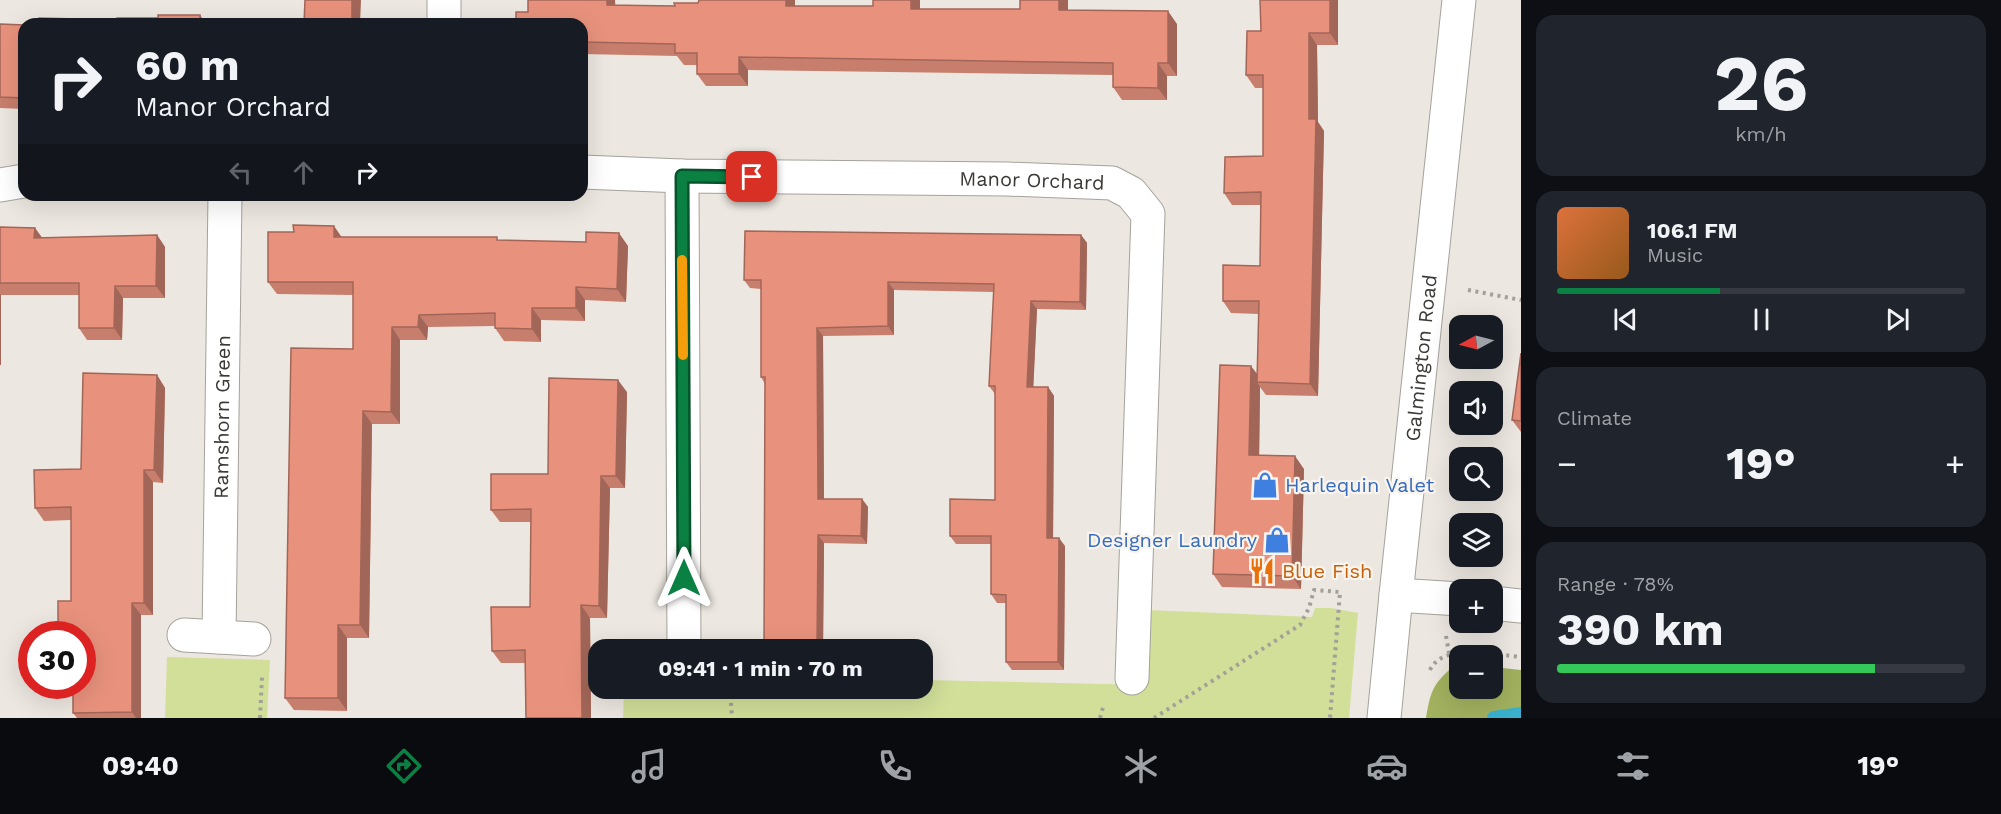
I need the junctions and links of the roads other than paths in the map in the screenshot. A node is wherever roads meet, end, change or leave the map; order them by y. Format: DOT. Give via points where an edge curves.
graph roads {
  1 [pos="444,0"];
  2 [pos="1459,0"];
  3 [pos="444,18"];
  4 [pos="588,172"];
  5 [pos="682,176"];
  6 [pos="18,182"];
  7 [pos="0,185"];
  8 [pos="225,201"];
  9 [pos="1396,595"];
  10 [pos="1449,598"];
  11 [pos="1503,604"];
  12 [pos="1521,606"];
  13 [pos="183,635"];
  14 [pos="219,637"];
  15 [pos="254,639"];
  16 [pos="684,639"];
  17 [pos="1132,678"];
  18 [pos="1384,718"];
  1 -- 3 [label="street"];
  2 -- 9 [label="street, Galmington Road"];
  4 -- 5 [label="street, Manor Orchard"];
  5 -- 16 [label="street"];
  5 -- 17 [label="street, Manor Orchard" via="1007,179 1112,183 1131,193 1148,214"];
  6 -- 7 [label="street"];
  8 -- 14 [label="street, Ramshorn Green"];
  9 -- 10 [label="street"];
  9 -- 18 [label="street, Galmington Road"];
  11 -- 12 [label="street"];
  13 -- 14 [label="street"];
  14 -- 15 [label="street"];
}
